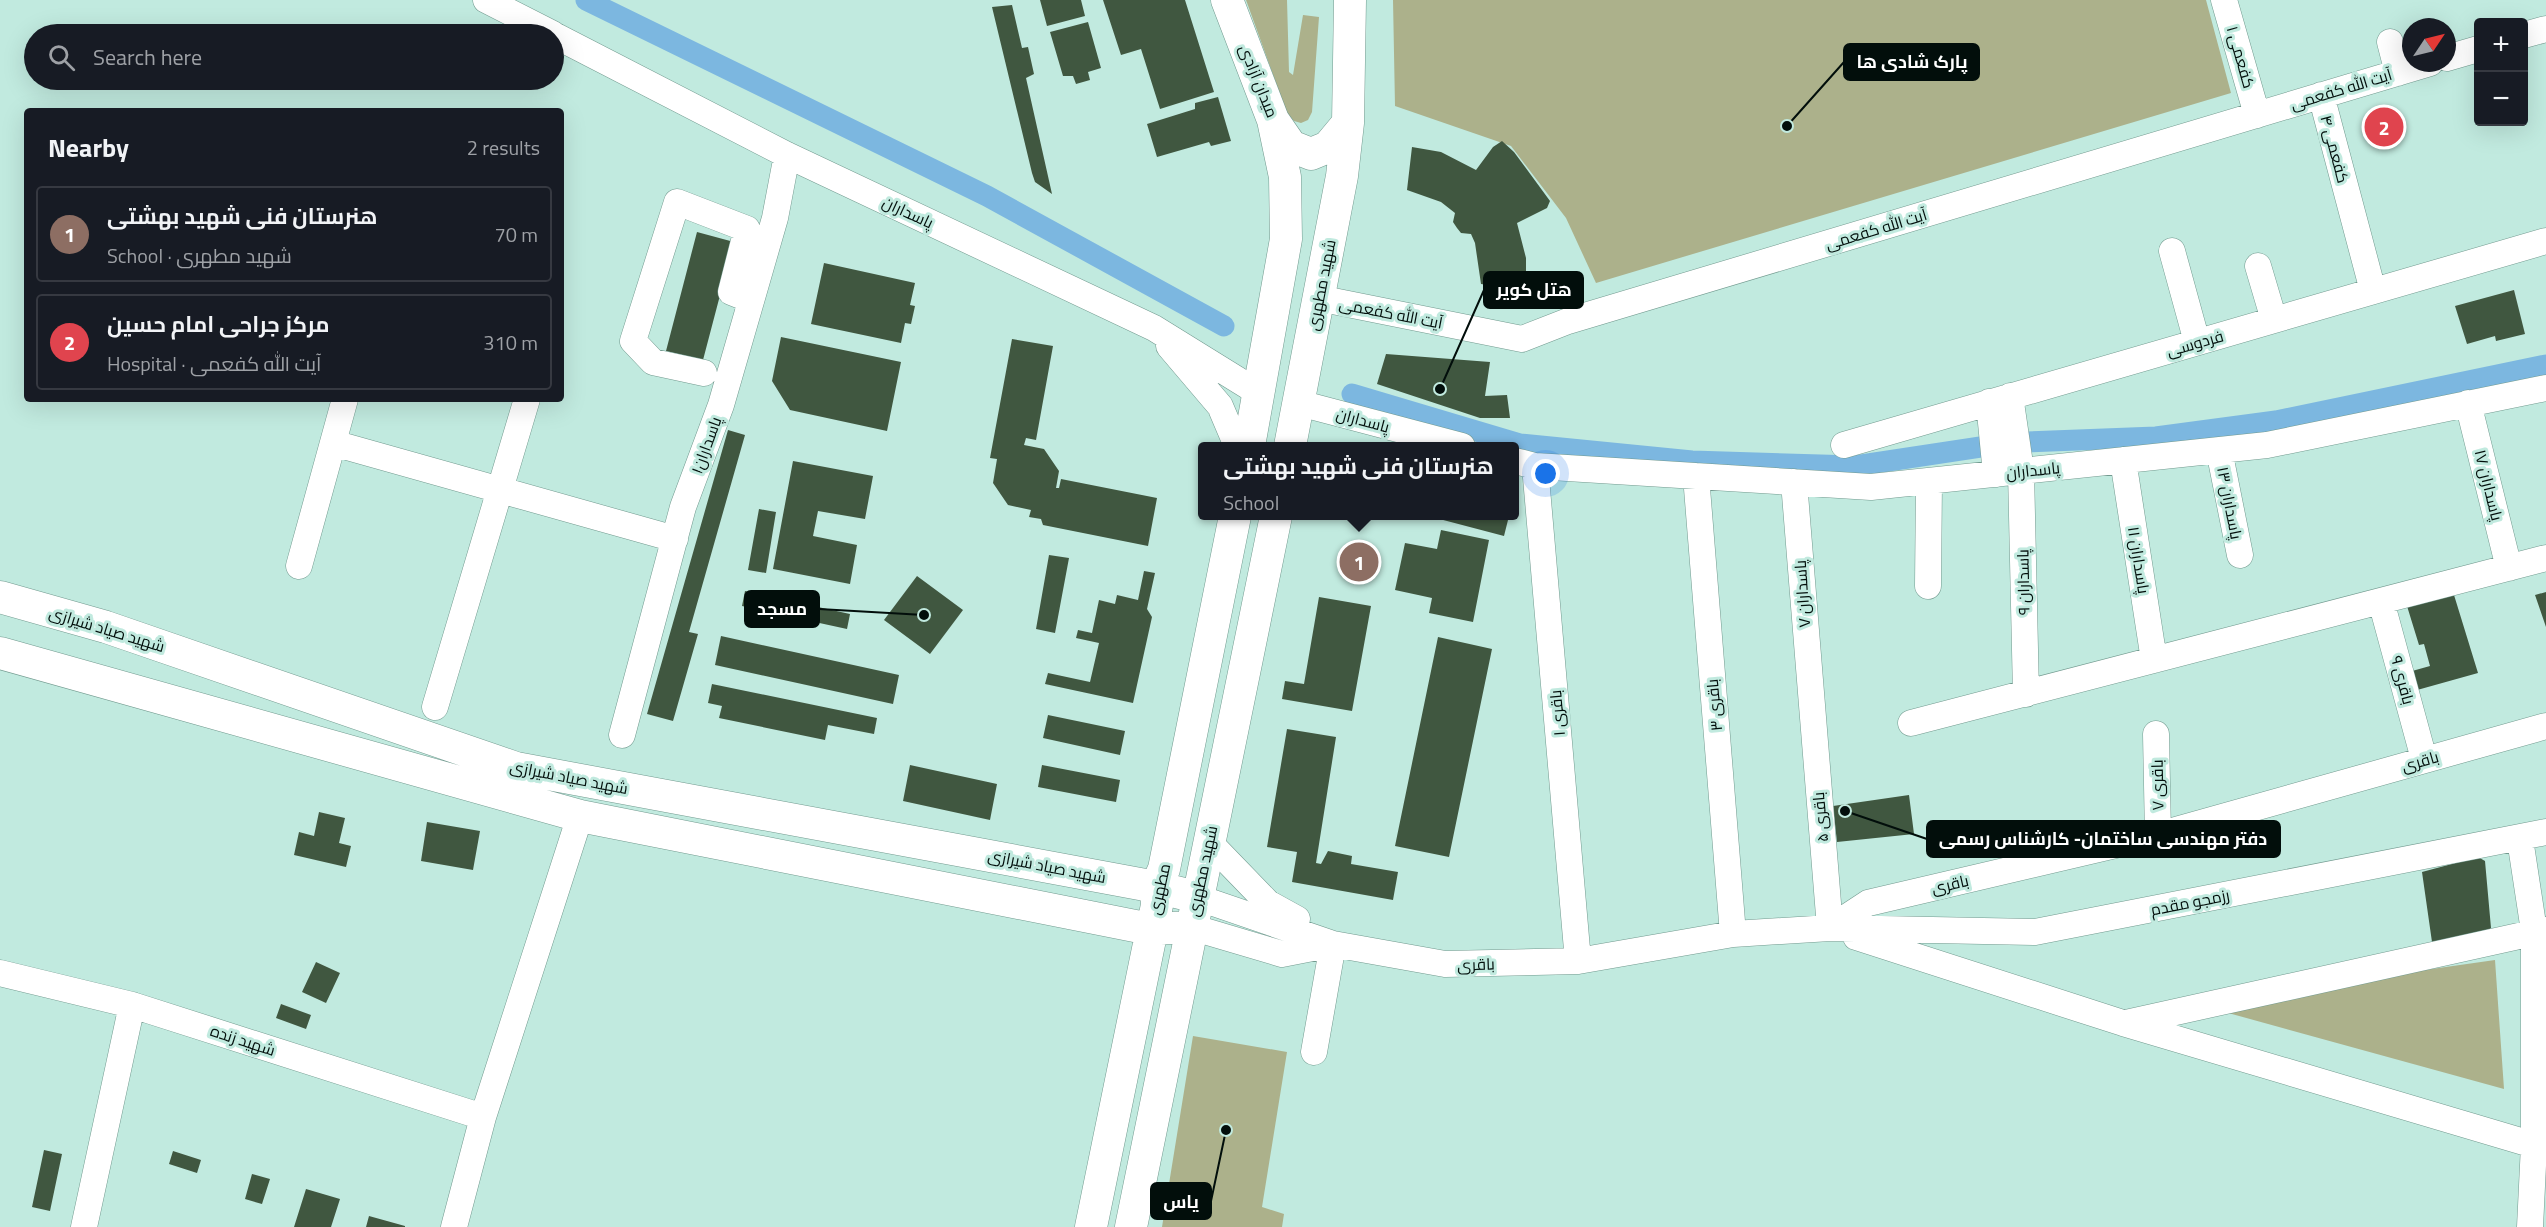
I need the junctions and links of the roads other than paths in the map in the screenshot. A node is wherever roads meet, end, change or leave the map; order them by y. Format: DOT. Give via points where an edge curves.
graph roads {
  1 [pos="486,0"];
  2 [pos="1227,0"];
  3 [pos="1350,0"];
  4 [pos="2224,0"];
  5 [pos="532,24"];
  6 [pos="2546,28"];
  7 [pos="2528,33"];
  8 [pos="564,41"];
  9 [pos="2390,42"];
  10 [pos="2474,50"];
  11 [pos="2456,55"];
  12 [pos="2402,72"];
  13 [pos="2398,73"];
  14 [pos="2321,95"];
  15 [pos="2257,115"];
  16 [pos="1273,120"];
  17 [pos="1348,123"];
  18 [pos="787,155"];
  19 [pos="2546,241"];
  20 [pos="2172,251"];
  21 [pos="2258,266"];
  22 [pos="2373,291"];
  23 [pos="1318,298"];
  24 [pos="751,300"];
  25 [pos="2274,320"];
  26 [pos="1154,328"];
  27 [pos="2197,342"];
  28 [pos="704,373"];
  29 [pos="2546,388"];
  30 [pos="1259,393"];
  31 [pos="1996,401"];
  32 [pos="344,402"];
  33 [pos="526,402"];
  34 [pos="2468,403"];
  35 [pos="1299,404"];
  36 [pos="1236,442"];
  37 [pos="1250,442"];
  38 [pos="1291,442"];
  39 [pos="1443,442"];
  40 [pos="333,443"];
  41 [pos="1844,445"];
  42 [pos="2219,450"];
  43 [pos="2123,460"];
  44 [pos="1525,463"];
  45 [pos="2004,472"];
  46 [pos="1696,476"];
  47 [pos="1929,481"];
  48 [pos="1794,482"];
  49 [pos="502,490"];
  50 [pos="1234,520"];
  51 [pos="1275,520"];
  52 [pos="675,539"];
  53 [pos="2240,555"];
  54 [pos="2546,558"];
  55 [pos="299,566"];
  56 [pos="2509,568"];
  57 [pos="1928,586"];
  58 [pos="0,597"];
  59 [pos="2381,601"];
  60 [pos="0,653"];
  61 [pos="2154,660"];
  62 [pos="2026,694"];
  63 [pos="1810,706"];
  64 [pos="435,707"];
  65 [pos="1911,723"];
  66 [pos="2546,726"];
  67 [pos="2156,734"];
  68 [pos="622,735"];
  69 [pos="2424,759"];
  70 [pos="580,816"];
  71 [pos="2546,832"];
  72 [pos="2158,835"];
  73 [pos="2520,839"];
  74 [pos="1208,841"];
  75 [pos="1156,887"];
  76 [pos="1194,912"];
  77 [pos="1830,928"];
  78 [pos="1150,929"];
  79 [pos="2540,931"];
  80 [pos="1733,934"];
  81 [pos="1340,945"];
  82 [pos="1578,961"];
  83 [pos="0,973"];
  84 [pos="132,1005"];
  85 [pos="2122,1023"];
  86 [pos="1314,1052"];
  87 [pos="483,1117"];
  88 [pos="2540,1145"];
  89 [pos="84,1227"];
  90 [pos="454,1227"];
  91 [pos="1090,1227"];
  92 [pos="1131,1227"];
  93 [pos="2530,1227"];
  1 -- 5 [label="street, پاسداران"];
  2 -- 16 [label="main road, میدان آزادی"];
  3 -- 17 [label="main road"];
  4 -- 15 [label="street, کفعمی ۱"];
  6 -- 7 [label="street"];
  8 -- 18 [label="street, پاسداران"];
  9 -- 13 [label="street"];
  10 -- 11 [label="street"];
  12 -- 13 [label="street, آیت الله کفعمی"];
  13 -- 14 [label="street, آیت الله کفعمی"];
  14 -- 15 [label="street, آیت الله کفعمی"];
  14 -- 22 [label="street, کفعمی ۴"];
  15 -- 23 [label="street, آیت الله کفعمی" via="1568,321 1522,339"];
  16 -- 17 [label="main road, میدان آزادی" via="1291,147 1311,154 1328,147"];
  16 -- 30 [label="main road" via="1285,177 1286,239"];
  17 -- 23 [label="main road, شهید مطهری" via="1342,176"];
  18 -- 24 [label="street, پاسداران۱" via="780,198"];
  18 -- 26 [label="street, پاسداران"];
  19 -- 22 [label="street, فردوسی"];
  20 -- 27 [label="street"];
  21 -- 25 [label="street"];
  22 -- 25 [label="street, فردوسی"];
  23 -- 35 [label="main road, شهید مطهری"];
  24 -- 28 [label="street" via="731,292 747,229 677,202 633,341 653,362"];
  24 -- 52 [label="street, پاسداران۱" via="721,405"];
  25 -- 27 [label="street, فردوسی"];
  26 -- 30 [label="street, پاسداران"];
  26 -- 36 [label="street" via="1220,406"];
  27 -- 31 [label="street, فردوسی"];
  29 -- 34 [label="street, پاسداران"];
  30 -- 35 [label="main road"];
  30 -- 37 [label="main road"];
  31 -- 41 [label="street, فردوسی"];
  31 -- 45 [label="street, پاسداران ۹"];
  32 -- 40 [label="street"];
  33 -- 49 [label="street"];
  34 -- 42 [label="street, پاسداران" via="2267,445"];
  34 -- 56 [label="street, پاسداران ۱۷"];
  35 -- 38 [label="main road, شهید مطهری"];
  35 -- 39 [label="street, پاسداران"];
  40 -- 49 [label="street"];
  40 -- 55 [label="street"];
  42 -- 43 [label="street, پاسداران"];
  42 -- 53 [label="street, پاسداران ۱۳"];
  43 -- 45 [label="street, پاسداران"];
  43 -- 61 [label="street, پاسداران ۱۱"];
  44 -- 46 [label="street, پاسداران"];
  44 -- 82 [label="street, باقری ۱"];
  45 -- 47 [label="street, پاسداران"];
  45 -- 62 [label="street, پاسداران ۹"];
  46 -- 48 [label="street, پاسداران"];
  46 -- 80 [label="street, باقری ۳"];
  47 -- 48 [label="street, پاسداران" via="1871,487"];
  47 -- 57 [label="street"];
  48 -- 63 [label="street, پاسداران ۷"];
  49 -- 52 [label="street"];
  49 -- 64 [label="street"];
  50 -- 75 [label="main road, مطهری" via="1164,870"];
  51 -- 74 [label="main road, شهید مطهری"];
  52 -- 68 [label="street, پاسداران۱"];
  54 -- 56 [label="street"];
  56 -- 59 [label="street"];
  58 -- 75 [label="main road, شهید صیاد شیرازی" via="106,627 516,768"];
  59 -- 61 [label="street"];
  59 -- 69 [label="street, باقری ۹"];
  60 -- 70 [label="main road, شهید صیاد شیرازی"];
  61 -- 62 [label="street"];
  62 -- 65 [label="street"];
  63 -- 77 [label="street, باقری ۵"];
  66 -- 69 [label="street, باقری"];
  67 -- 72 [label="street, باقری ۷"];
  69 -- 72 [label="street, باقری"];
  70 -- 78 [label="main road, شهید صیاد شیرازی"];
  70 -- 87 [label="street"];
  71 -- 73 [label="street, رزمجو مقدم"];
  72 -- 77 [label="street, باقری" via="1868,903"];
  73 -- 77 [label="street, رزمجو مقدم" via="2035,932"];
  73 -- 79 [label="street"];
  74 -- 76 [label="main road, شهید مطهری"];
  74 -- 81 [label="street" via="1268,903"];
  75 -- 76 [label="main road, شهید صیاد شیرازی"];
  75 -- 78 [label="main road, مطهری"];
  76 -- 78 [label="main road, شهید صیاد شیرازی"];
  76 -- 81 [label="street" via="1282,954"];
  76 -- 92 [label="main road, شهید مطهری"];
  77 -- 80 [label="street, باقری"];
  77 -- 85 [label="street"];
  78 -- 91 [label="main road, مطهری"];
  79 -- 85 [label="street"];
  79 -- 88 [label="street"];
  80 -- 82 [label="street, باقری"];
  81 -- 82 [label="street, باقری" via="1445,964"];
  81 -- 86 [label="street"];
  83 -- 84 [label="street, شهید زنده"];
  84 -- 87 [label="street, شهید زنده"];
  84 -- 89 [label="street"];
  85 -- 88 [label="street"];
  87 -- 90 [label="street"];
  88 -- 93 [label="street"];
}
